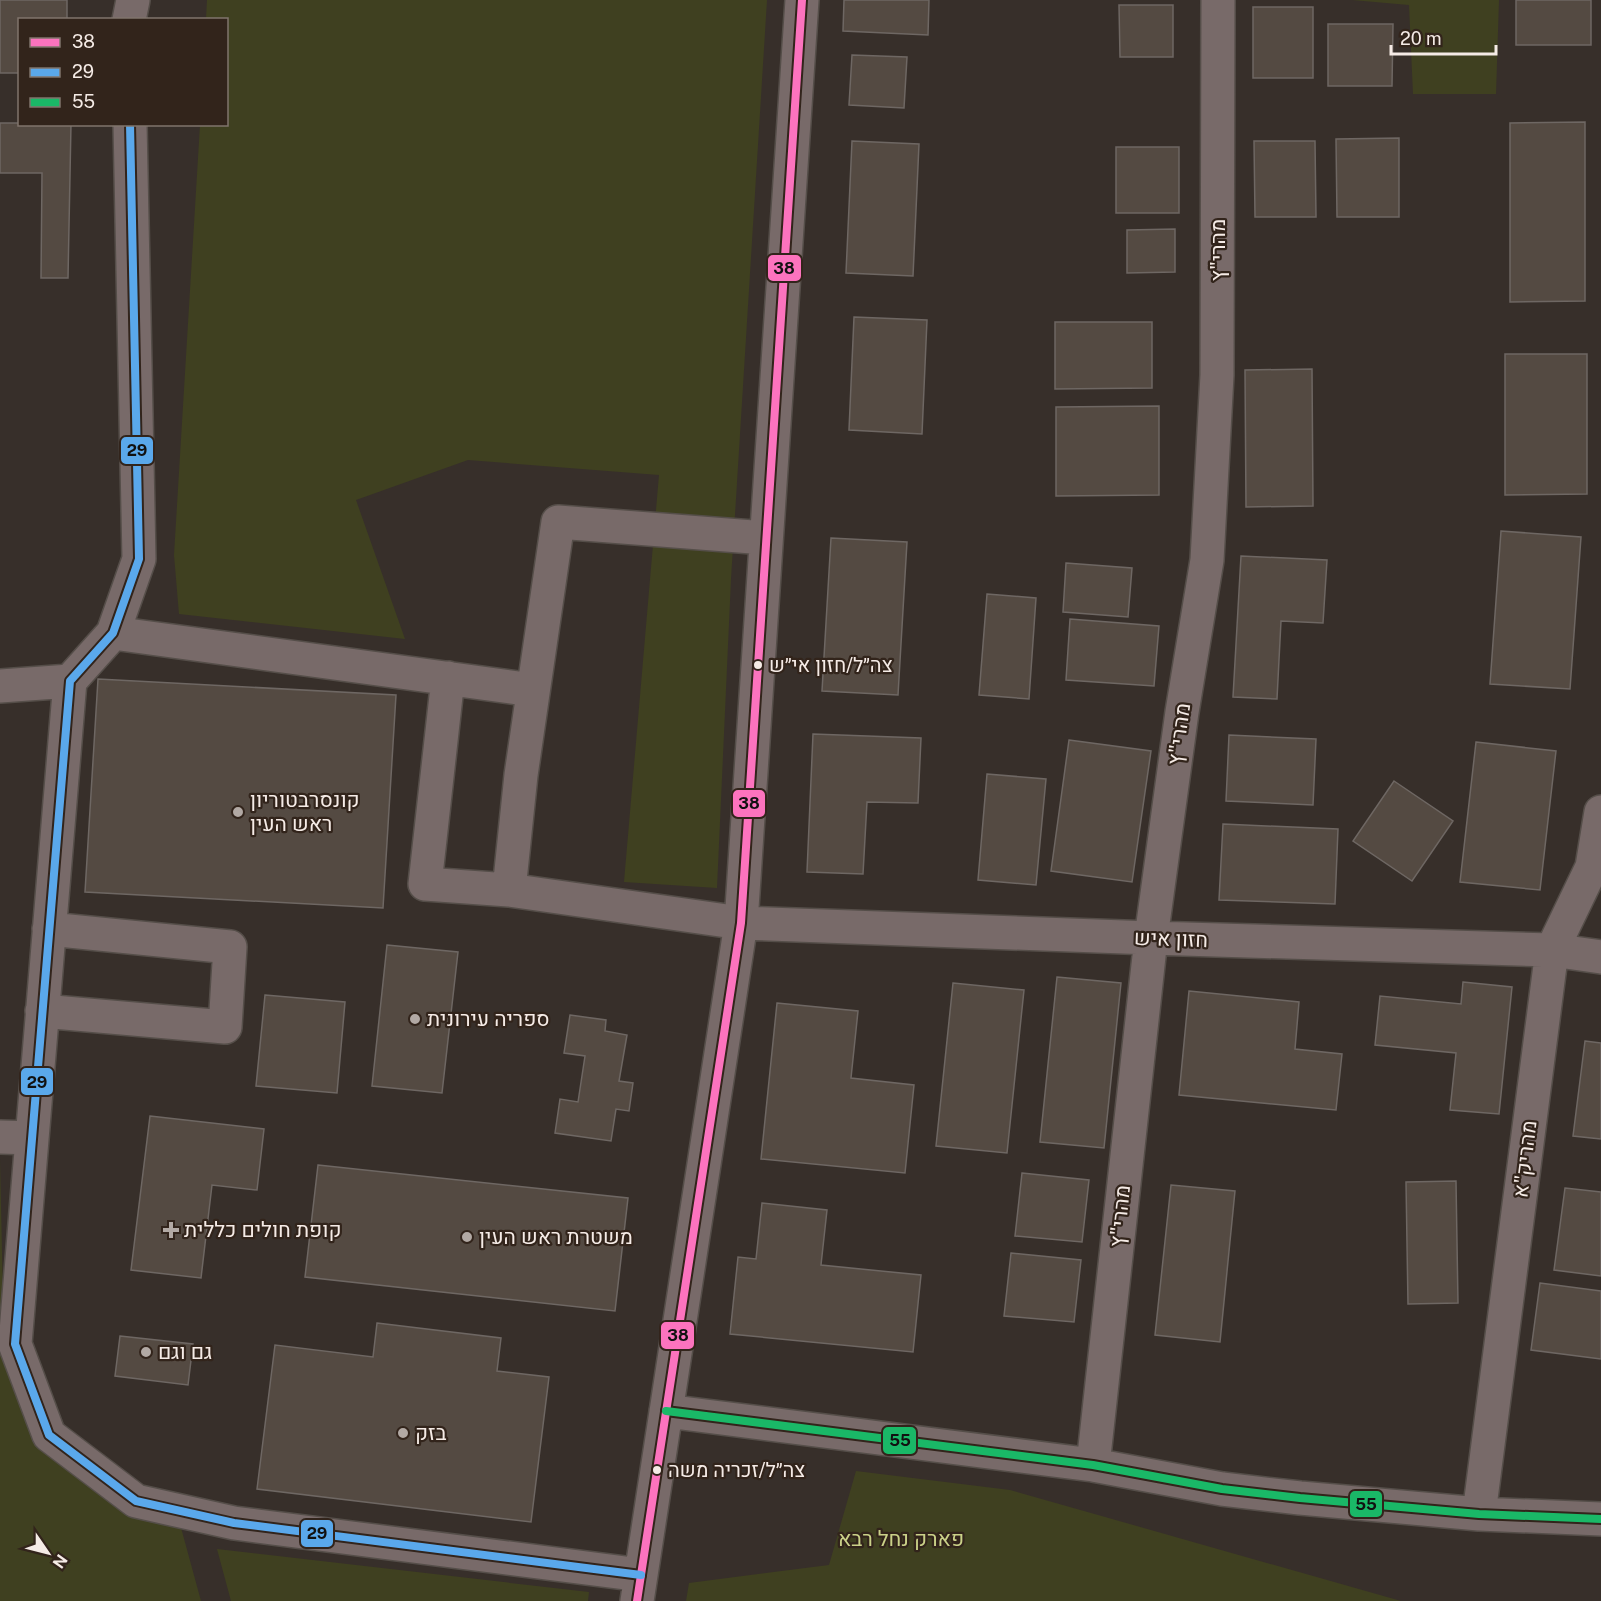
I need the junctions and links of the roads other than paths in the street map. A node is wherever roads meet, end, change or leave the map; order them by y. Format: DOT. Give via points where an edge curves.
graph roads {
  1 [pos="133,0"];
  2 [pos="802,0"];
  3 [pos="1218,0"];
  4 [pos="129,18"];
  5 [pos="130,126"];
  6 [pos="766,538"];
  7 [pos="112,633"];
  8 [pos="448,678"];
  9 [pos="69,681"];
  10 [pos="0,686"];
  11 [pos="533,690"];
  12 [pos="1601,812"];
  13 [pos="509,890"];
  14 [pos="741,923"];
  15 [pos="49,928"];
  16 [pos="1151,938"];
  17 [pos="1552,950"];
  18 [pos="1601,957"];
  19 [pos="42,1011"];
  20 [pos="0,1137"];
  21 [pos="32,1138"];
  22 [pos="666,1411"];
  23 [pos="1093,1465"];
  24 [pos="1479,1514"];
  25 [pos="1601,1519"];
  26 [pos="639,1588"];
  1 -- 4 [label="street"];
  2 -- 6 [label="street"];
  3 -- 16 [label="street, מהרי\"ץ" via="1217,375 1206,560"];
  5 -- 7 [label="street" via="139,559"];
  6 -- 11 [label="street" via="558,522"];
  6 -- 14 [label="street"];
  7 -- 8 [label="street"];
  7 -- 9 [label="street"];
  8 -- 11 [label="street"];
  8 -- 13 [label="street, חזון איש" via="425,884"];
  9 -- 10 [label="street"];
  9 -- 15 [label="street"];
  11 -- 13 [label="street"];
  12 -- 17 [label="street, מהריק\"א" via="1592,867"];
  13 -- 14 [label="street, חזון איש"];
  14 -- 16 [label="street, חזון איש"];
  14 -- 22 [label="street"];
  15 -- 19 [label="street"];
  15 -- 19 [label="street" via="230,947 225,1027"];
  16 -- 17 [label="street, חזון איש"];
  16 -- 23 [label="street, מהרי\"ץ"];
  17 -- 18 [label="street, חזון איש"];
  17 -- 24 [label="street, מהריק\"א"];
  19 -- 21 [label="street"];
  20 -- 21 [label="street"];
  21 -- 26 [label="street" via="15,1344 49,1435 136,1501 234,1523"];
  22 -- 23 [label="street"];
  22 -- 26 [label="street"];
  23 -- 24 [label="street" via="1233,1490"];
  24 -- 25 [label="street"];
}
